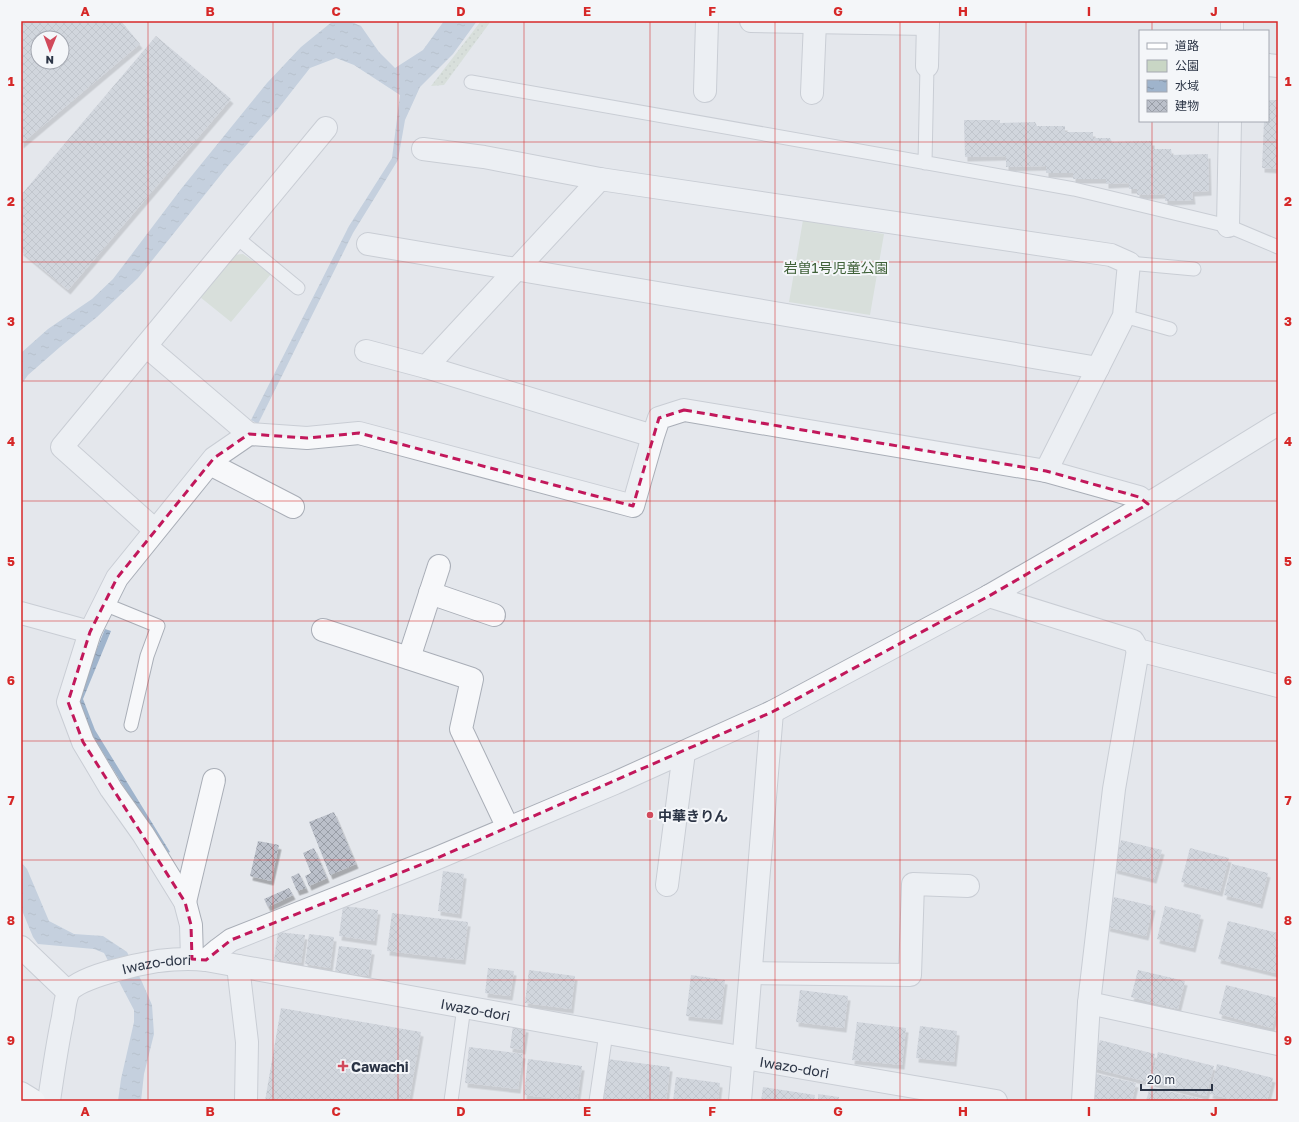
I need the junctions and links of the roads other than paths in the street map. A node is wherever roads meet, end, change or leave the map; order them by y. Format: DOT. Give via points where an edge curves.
graph roads {
  1 [pos="707,21"];
  2 [pos="751,21"];
  3 [pos="815,22"];
  4 [pos="928,23"];
  5 [pos="927,66"];
  6 [pos="471,82"];
  7 [pos="705,91"];
  8 [pos="812,93"];
  9 [pos="1230,122"];
  10 [pos="326,128"];
  11 [pos="422,149"];
  12 [pos="925,163"];
  13 [pos="600,179"];
  14 [pos="1228,226"];
  15 [pos="236,237"];
  16 [pos="368,244"];
  17 [pos="1278,247"];
  18 [pos="1129,263"];
  19 [pos="1194,268"];
  20 [pos="516,269"];
  21 [pos="298,288"];
  22 [pos="1124,316"];
  23 [pos="1170,328"];
  24 [pos="146,346"];
  25 [pos="366,351"];
  26 [pos="426,367"];
  27 [pos="1098,368"];
  28 [pos="1278,424"];
  29 [pos="249,434"];
  30 [pos="653,436"];
  31 [pos="210,464"];
  32 [pos="1046,471"];
  33 [pos="1148,504"];
  34 [pos="294,508"];
  35 [pos="155,530"];
  36 [pos="439,566"];
  37 [pos="430,593"];
  38 [pos="989,596"];
  39 [pos="104,604"];
  40 [pos="21,613"];
  41 [pos="494,615"];
  42 [pos="323,630"];
  43 [pos="90,632"];
  44 [pos="1138,650"];
  45 [pos="409,658"];
  46 [pos="1278,686"];
  47 [pos="772,712"];
  48 [pos="131,725"];
  49 [pos="684,752"];
  50 [pos="214,780"];
  51 [pos="508,828"];
  52 [pos="667,885"];
  53 [pos="968,886"];
  54 [pos="185,902"];
  55 [pos="21,947"];
  56 [pos="199,959"];
  57 [pos="238,966"];
  58 [pos="751,973"];
  59 [pos="68,992"];
  60 [pos="1089,1003"];
  61 [pos="464,1007"];
  62 [pos="606,1033"];
  63 [pos="1278,1044"];
  64 [pos="745,1058"];
  65 [pos="21,1093"];
  66 [pos="34,1101"];
  67 [pos="49,1101"];
  68 [pos="246,1101"];
  69 [pos="451,1101"];
  70 [pos="596,1101"];
  71 [pos="740,1101"];
  72 [pos="996,1101"];
  73 [pos="1083,1101"];
  1 -- 7 [label="street"];
  2 -- 3 [label="street"];
  3 -- 4 [label="street"];
  3 -- 8 [label="street"];
  4 -- 5 [label="street"];
  5 -- 12 [label="lane"];
  6 -- 12 [label="lane"];
  9 -- 14 [label="street"];
  10 -- 15 [label="street"];
  11 -- 13 [label="street" via="484,157"];
  12 -- 14 [label="lane" via="1074,189"];
  13 -- 18 [label="street" via="1111,255"];
  13 -- 20 [label="street"];
  14 -- 17 [label="lane"];
  15 -- 21 [label="lane"];
  15 -- 24 [label="street"];
  16 -- 20 [label="street"];
  18 -- 19 [label="lane"];
  18 -- 22 [label="street"];
  20 -- 26 [label="street"];
  20 -- 27 [label="street"];
  22 -- 23 [label="lane"];
  22 -- 27 [label="street"];
  24 -- 29 [label="street"];
  24 -- 35 [label="street" via="62,447"];
  25 -- 26 [label="street"];
  26 -- 30 [label="street"];
  27 -- 32 [label="street"];
  28 -- 33 [label="street"];
  29 -- 30 [label="street" via="307,438 359,433 633,506"];
  29 -- 31 [label="street" via="214,458"];
  30 -- 32 [label="street" via="659,418 684,410"];
  31 -- 34 [label="street"];
  31 -- 35 [label="street"];
  32 -- 33 [label="street" via="1139,498"];
  33 -- 38 [label="street"];
  35 -- 39 [label="street" via="117,578"];
  36 -- 37 [label="street"];
  37 -- 41 [label="street"];
  37 -- 45 [label="street"];
  38 -- 44 [label="street" via="1133,641"];
  38 -- 47 [label="street"];
  39 -- 43 [label="street"];
  39 -- 48 [label="lane" via="158,626 147,656"];
  40 -- 43 [label="street"];
  42 -- 45 [label="street"];
  43 -- 54 [label="street" via="68,702 83,742"];
  44 -- 46 [label="street"];
  44 -- 60 [label="street" via="1114,789"];
  45 -- 51 [label="street" via="472,679 461,729"];
  47 -- 49 [label="street"];
  47 -- 58 [label="street"];
  49 -- 51 [label="street"];
  49 -- 52 [label="street"];
  50 -- 54 [label="street"];
  51 -- 56 [label="street" via="232,940"];
  53 -- 58 [label="street" via="913,884 910,975"];
  54 -- 56 [label="street"];
  55 -- 59 [label="street"];
  56 -- 57 [label="street, Iwazo-dori"];
  56 -- 59 [label="street, Iwazo-dori" via="158,961 125,968 80,983"];
  57 -- 61 [label="street, Iwazo-dori"];
  57 -- 68 [label="street" via="247,1042"];
  58 -- 64 [label="street"];
  59 -- 67 [label="street"];
  60 -- 63 [label="street"];
  60 -- 73 [label="street"];
  61 -- 62 [label="street, Iwazo-dori"];
  61 -- 69 [label="lane"];
  62 -- 64 [label="street, Iwazo-dori"];
  62 -- 70 [label="lane"];
  64 -- 71 [label="street"];
  64 -- 72 [label="street, Iwazo-dori"];
  65 -- 66 [label="street"];
}
